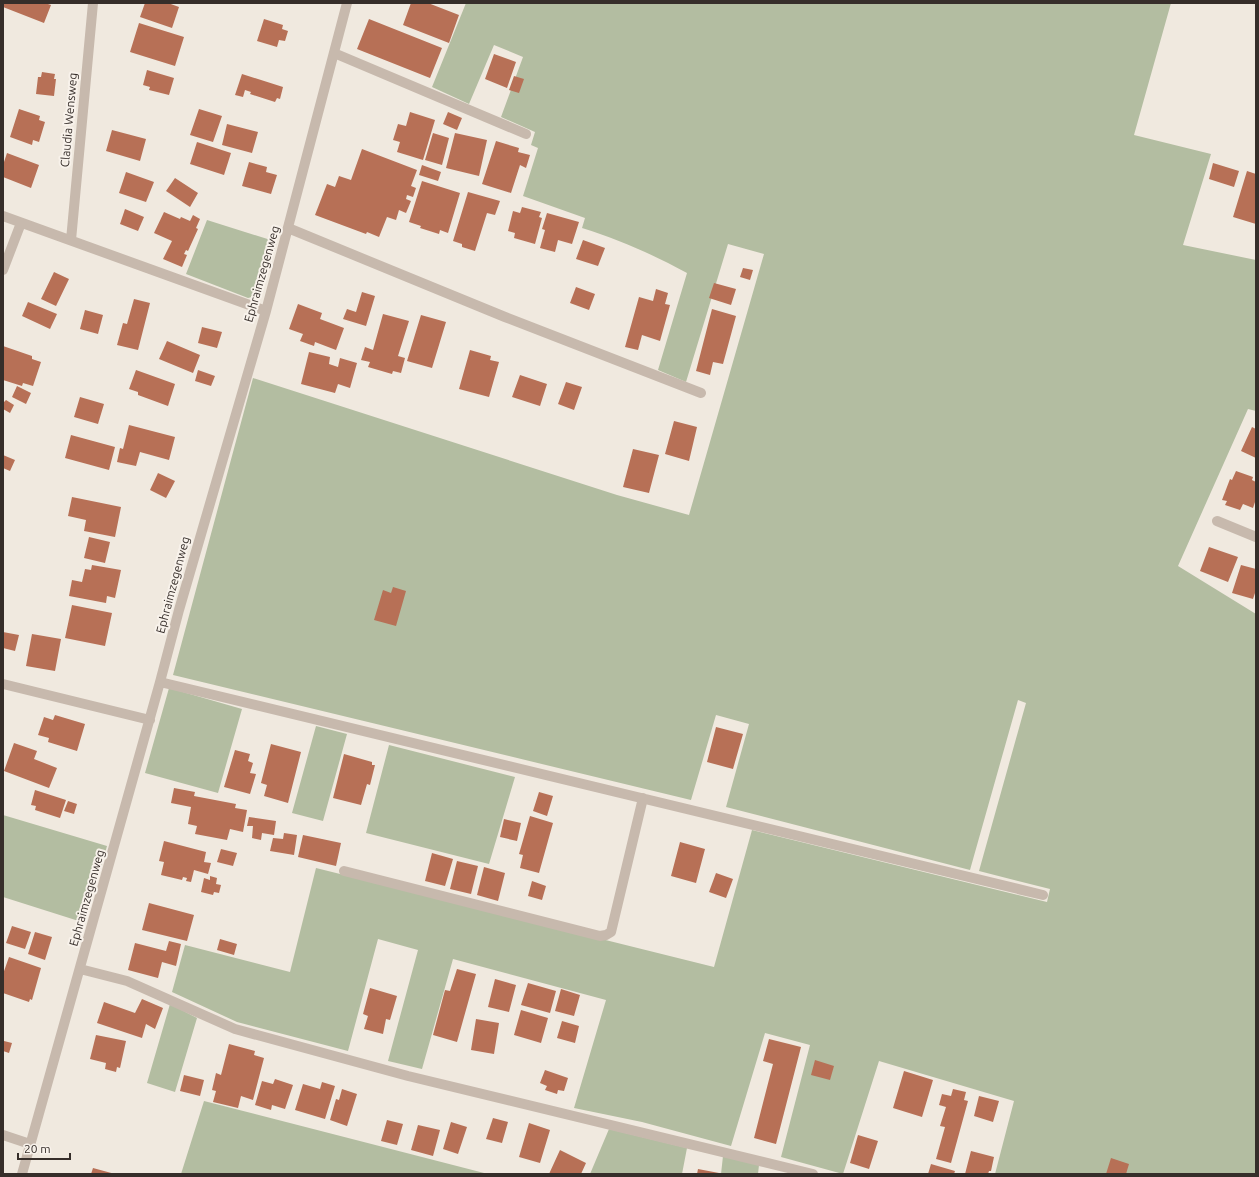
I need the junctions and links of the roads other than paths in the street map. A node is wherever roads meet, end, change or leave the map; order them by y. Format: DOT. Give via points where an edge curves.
graph roads {
  1 [pos="92,3"];
  2 [pos="347,3"];
  3 [pos="334,53"];
  4 [pos="526,134"];
  5 [pos="3,216"];
  6 [pos="21,223"];
  7 [pos="288,228"];
  8 [pos="71,240"];
  9 [pos="3,270"];
  10 [pos="266,312"];
  11 [pos="701,393"];
  12 [pos="1217,521"];
  13 [pos="1256,537"];
  14 [pos="160,682"];
  15 [pos="3,684"];
  16 [pos="150,720"];
  17 [pos="643,798"];
  18 [pos="344,871"];
  19 [pos="1043,895"];
  20 [pos="80,969"];
  21 [pos="3,1135"];
  22 [pos="30,1144"];
  23 [pos="22,1174"];
  24 [pos="813,1174"];
  1 -- 8 [label="street, Claudia Wensweg"];
  2 -- 3 [label="street, Ephraimzegenweg"];
  3 -- 4 [label="street"];
  3 -- 7 [label="street, Ephraimzegenweg"];
  5 -- 6 [label="street"];
  6 -- 8 [label="street"];
  6 -- 9 [label="street"];
  7 -- 10 [label="street, Ephraimzegenweg"];
  7 -- 11 [label="street" via="505,317"];
  8 -- 10 [label="street"];
  10 -- 14 [label="street, Ephraimzegenweg"];
  12 -- 13 [label="street"];
  14 -- 16 [label="street, Ephraimzegenweg"];
  14 -- 17 [label="street"];
  15 -- 16 [label="street"];
  16 -- 20 [label="street, Ephraimzegenweg"];
  17 -- 18 [label="street" via="611,932 606,936"];
  17 -- 19 [label="street"];
  20 -- 22 [label="street, Ephraimzegenweg"];
  20 -- 24 [label="street" via="127,981 235,1029 408,1076"];
  21 -- 22 [label="street"];
  22 -- 23 [label="street, Ephraimzegenweg"];
}
